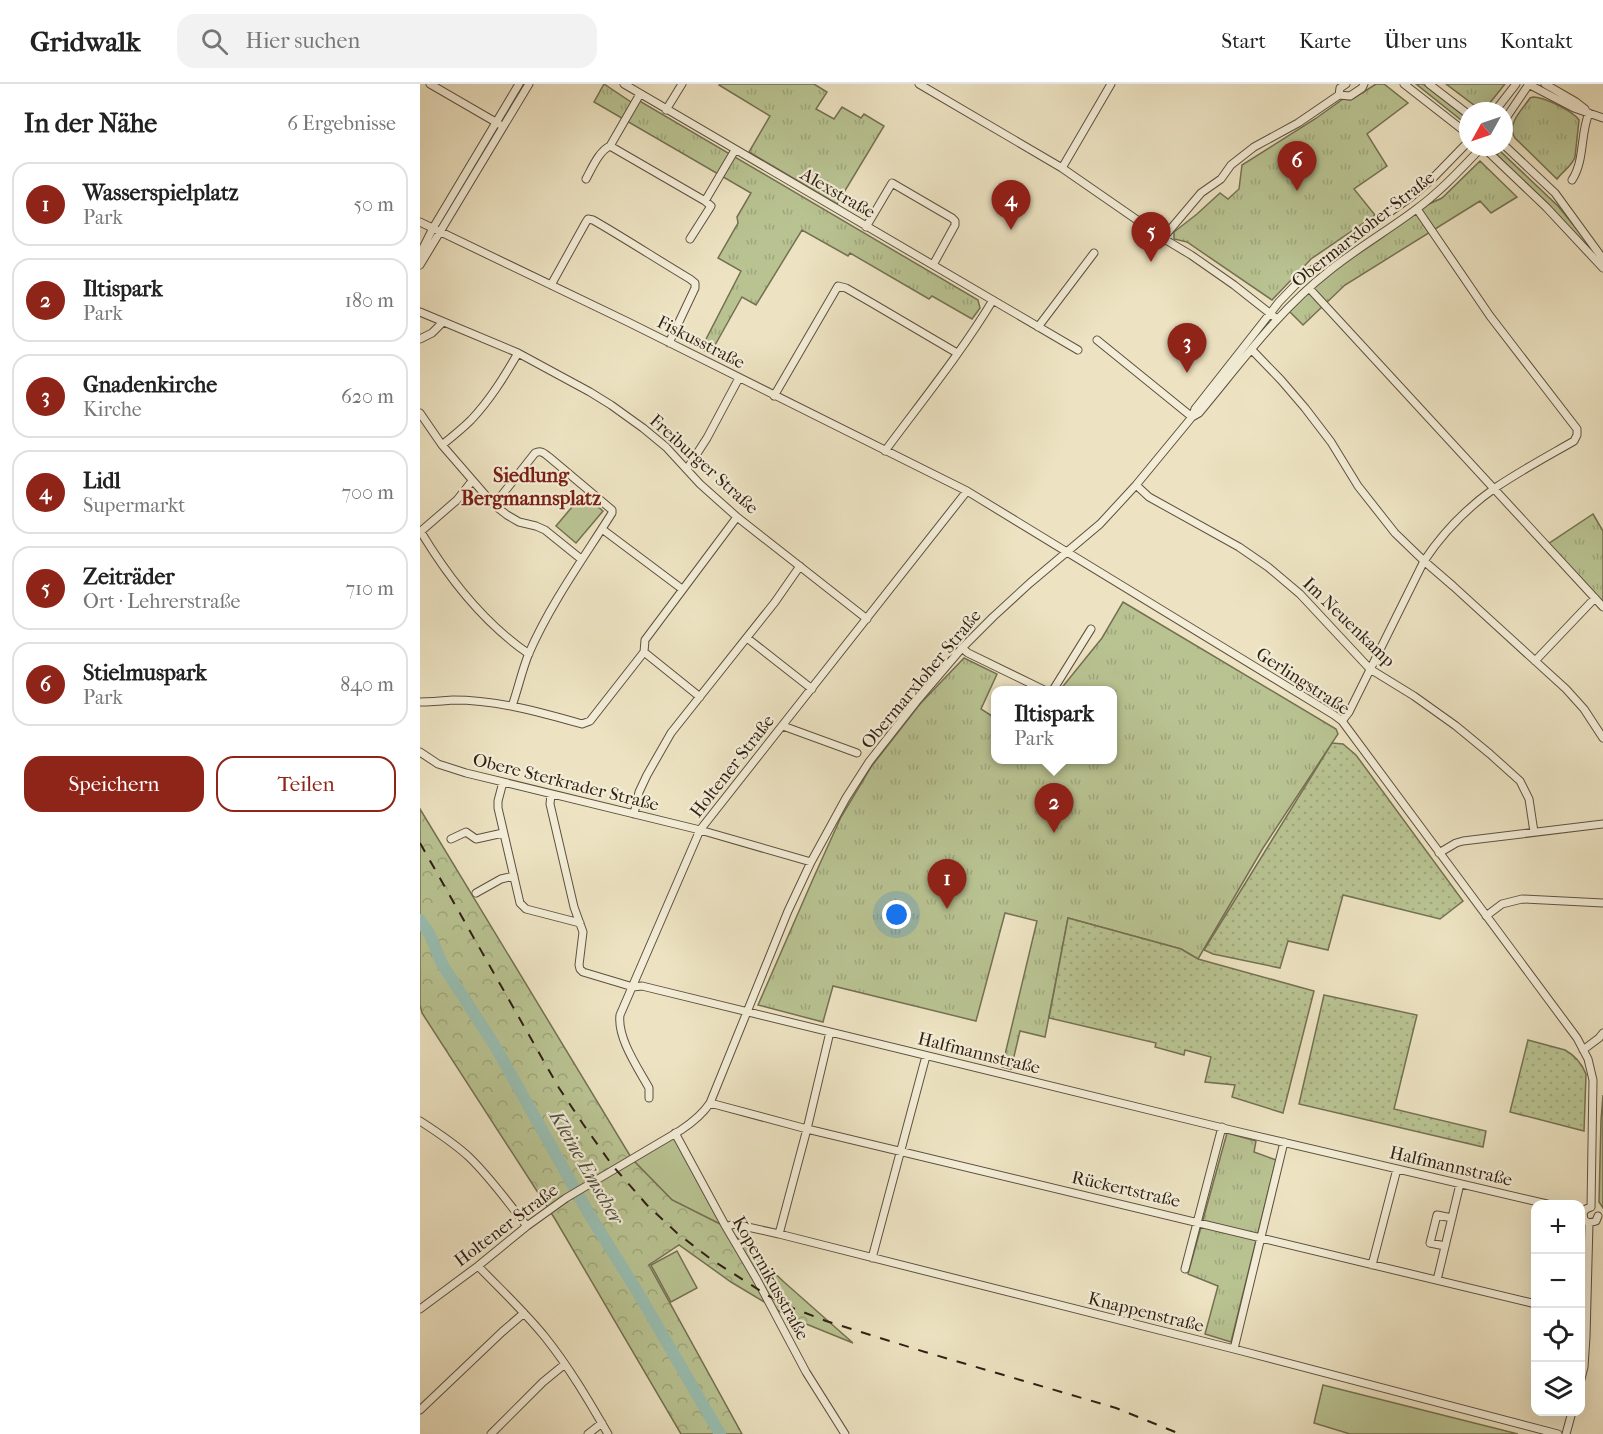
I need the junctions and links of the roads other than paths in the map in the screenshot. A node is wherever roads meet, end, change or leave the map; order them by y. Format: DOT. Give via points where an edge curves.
graph roads {
  1 [pos="430,84"];
  2 [pos="519,84"];
  3 [pos="529,84"];
  4 [pos="624,84"];
  5 [pos="682,84"];
  6 [pos="919,84"];
  7 [pos="1112,84"];
  8 [pos="1346,84"];
  9 [pos="1364,84"];
  10 [pos="1404,84"];
  11 [pos="1429,84"];
  12 [pos="1516,84"];
  13 [pos="1529,84"];
  14 [pos="1545,84"];
  15 [pos="640,94"];
  16 [pos="1339,95"];
  17 [pos="1502,102"];
  18 [pos="1459,107"];
  19 [pos="1513,108"];
  20 [pos="666,110"];
  21 [pos="1589,112"];
  22 [pos="1603,118"];
  23 [pos="496,123"];
  24 [pos="504,127"];
  25 [pos="1459,128"];
  26 [pos="610,146"];
  27 [pos="735,150"];
  28 [pos="1459,151"];
  29 [pos="1513,153"];
  30 [pos="1474,156"];
  31 [pos="1492,156"];
  32 [pos="1062,168"];
  33 [pos="586,179"];
  34 [pos="1572,180"];
  35 [pos="705,201"];
  36 [pos="1417,209"];
  37 [pos="420,222"];
  38 [pos="866,226"];
  39 [pos="433,228"];
  40 [pos="441,232"];
  41 [pos="1163,238"];
  42 [pos="690,239"];
  43 [pos="1094,253"];
  44 [pos="420,254"];
  45 [pos="1603,259"];
  46 [pos="420,265"];
  47 [pos="933,265"];
  48 [pos="1603,268"];
  49 [pos="550,285"];
  50 [pos="1309,288"];
  51 [pos="993,300"];
  52 [pos="420,312"];
  53 [pos="1270,314"];
  54 [pos="1277,319"];
  55 [pos="443,322"];
  56 [pos="1038,327"];
  57 [pos="420,339"];
  58 [pos="1097,340"];
  59 [pos="669,343"];
  60 [pos="1078,350"];
  61 [pos="1252,350"];
  62 [pos="518,353"];
  63 [pos="957,353"];
  64 [pos="739,378"];
  65 [pos="774,396"];
  66 [pos="420,413"];
  67 [pos="1192,417"];
  68 [pos="442,445"];
  69 [pos="885,451"];
  70 [pos="687,469"];
  71 [pos="472,481"];
  72 [pos="1136,485"];
  73 [pos="1495,488"];
  74 [pos="967,491"];
  75 [pos="494,505"];
  76 [pos="737,517"];
  77 [pos="602,529"];
  78 [pos="420,532"];
  79 [pos="1067,551"];
  80 [pos="581,559"];
  81 [pos="1424,561"];
  82 [pos="800,566"];
  83 [pos="682,589"];
  84 [pos="1595,598"];
  85 [pos="1603,607"];
  86 [pos="867,619"];
  87 [pos="1091,628"];
  88 [pos="747,638"];
  89 [pos="962,648"];
  90 [pos="644,652"];
  91 [pos="529,654"];
  92 [pos="1535,661"];
  93 [pos="1370,669"];
  94 [pos="1036,686"];
  95 [pos="1055,686"];
  96 [pos="812,689"];
  97 [pos="700,696"];
  98 [pos="420,702"];
  99 [pos="512,706"];
  100 [pos="1342,721"];
  101 [pos="783,726"];
  102 [pos="1603,738"];
  103 [pos="420,752"];
  104 [pos="857,753"];
  105 [pos="503,782"];
  106 [pos="551,794"];
  107 [pos="634,814"];
  108 [pos="1603,824"];
  109 [pos="700,830"];
  110 [pos="1534,832"];
  111 [pos="503,833"];
  112 [pos="451,839"];
  113 [pos="1439,853"];
  114 [pos="811,862"];
  115 [pos="514,876"];
  116 [pos="476,893"];
  117 [pos="1603,903"];
  118 [pos="1486,916"];
  119 [pos="580,923"];
  120 [pos="633,987"];
  121 [pos="748,1011"];
  122 [pos="830,1032"];
  123 [pos="1603,1033"];
  124 [pos="1583,1050"];
  125 [pos="926,1056"];
  126 [pos="649,1098"];
  127 [pos="710,1103"];
  128 [pos="420,1121"];
  129 [pos="1222,1128"];
  130 [pos="807,1129"];
  131 [pos="675,1133"];
  132 [pos="1284,1142"];
  133 [pos="902,1151"];
  134 [pos="1397,1169"];
  135 [pos="1460,1184"];
  136 [pos="1531,1200"];
  137 [pos="1591,1207"];
  138 [pos="1585,1210"];
  139 [pos="1601,1216"];
  140 [pos="1452,1218"];
  141 [pos="1585,1220"];
  142 [pos="1197,1222"];
  143 [pos="1589,1223"];
  144 [pos="527,1226"];
  145 [pos="726,1227"];
  146 [pos="779,1234"];
  147 [pos="1262,1238"];
  148 [pos="1445,1246"];
  149 [pos="872,1258"];
  150 [pos="1372,1265"];
  151 [pos="477,1266"];
  152 [pos="1185,1269"];
  153 [pos="1437,1280"];
  154 [pos="1531,1303"];
  155 [pos="1583,1308"];
  156 [pos="420,1309"];
  157 [pos="524,1313"];
  158 [pos="1234,1349"];
  159 [pos="565,1364"];
  160 [pos="420,1410"];
  161 [pos="1571,1416"];
  162 [pos="602,1423"];
  163 [pos="491,1434"];
  164 [pos="588,1434"];
  165 [pos="608,1434"];
  166 [pos="845,1434"];
  167 [pos="1558,1434"];
  168 [pos="1566,1434"];
  1 -- 23 [label="street"];
  2 -- 23 [label="street"];
  3 -- 24 [label="street"];
  4 -- 15 [label="street, Alexstraße"];
  5 -- 20 [label="street"];
  6 -- 32 [label="street"];
  7 -- 32 [label="street"];
  8 -- 16 [label="street"];
  9 -- 16 [label="street" via="1350,96"];
  10 -- 25 [label="street"];
  11 -- 18 [label="street"];
  12 -- 17 [label="street"];
  13 -- 19 [label="street"];
  13 -- 21 [label="street"];
  14 -- 21 [label="street"];
  15 -- 20 [label="street, Alexstraße"];
  15 -- 26 [label="street"];
  16 -- 41 [label="street" via="1231,165"];
  20 -- 27 [label="street, Alexstraße"];
  21 -- 22 [label="street"];
  21 -- 34 [label="street" via="1579,166"];
  23 -- 24 [label="street"];
  23 -- 39 [label="street"];
  24 -- 40 [label="street"];
  26 -- 33 [label="street" via="603,150"];
  26 -- 35 [label="street"];
  27 -- 35 [label="street"];
  27 -- 38 [label="street, Alexstraße"];
  28 -- 53 [label="street, Obermarxloher Straße" via="1411,197 1305,275"];
  29 -- 45 [label="street" via="1555,193"];
  30 -- 36 [label="street, Obermarxloher Straße"];
  31 -- 48 [label="street"];
  32 -- 41 [label="street"];
  35 -- 42 [label="street" via="711,206"];
  36 -- 50 [label="street, Obermarxloher Straße"];
  36 -- 73 [label="street" via="1490,316 1577,429 1574,441"];
  37 -- 39 [label="street, Fiskusstraße"];
  38 -- 47 [label="street, Alexstraße"];
  38 -- 47 [label="street" via="892,183 955,221"];
  39 -- 40 [label="street, Fiskusstraße"];
  39 -- 44 [label="street"];
  40 -- 46 [label="street"];
  40 -- 49 [label="street, Fiskusstraße"];
  41 -- 53 [label="street"];
  43 -- 56 [label="street"];
  47 -- 51 [label="street, Alexstraße"];
  49 -- 59 [label="street, Fiskusstraße"];
  49 -- 59 [label="street" via="586,222 593,220 695,283"];
  50 -- 54 [label="street, Obermarxloher Straße"];
  50 -- 73 [label="street"];
  51 -- 56 [label="street, Alexstraße"];
  51 -- 63 [label="street"];
  52 -- 55 [label="street, Freiburger Straße"];
  53 -- 54 [label="street"];
  53 -- 67 [label="street, Obermarxloher Straße"];
  54 -- 61 [label="street, Obermarxloher Straße"];
  55 -- 57 [label="street"];
  55 -- 62 [label="street, Freiburger Straße"];
  56 -- 60 [label="street, Alexstraße"];
  58 -- 67 [label="street"];
  59 -- 64 [label="street, Fiskusstraße"];
  61 -- 67 [label="street, Obermarxloher Straße"];
  61 -- 81 [label="street" via="1326,435 1376,511"];
  62 -- 68 [label="street" via="485,404"];
  62 -- 70 [label="street, Freiburger Straße" via="611,405 666,447"];
  63 -- 65 [label="street" via="838,286"];
  63 -- 69 [label="street"];
  64 -- 65 [label="street, Fiskusstraße"];
  64 -- 70 [label="street"];
  65 -- 69 [label="street, Fiskusstraße"];
  66 -- 68 [label="street"];
  67 -- 72 [label="street, Obermarxloher Straße"];
  68 -- 71 [label="street"];
  69 -- 74 [label="street, Fiskusstraße"];
  70 -- 76 [label="street, Freiburger Straße"];
  71 -- 75 [label="street"];
  71 -- 78 [label="street"];
  72 -- 79 [label="street, Obermarxloher Straße" via="1100,524"];
  72 -- 93 [label="street, Im Neuenkamp" via="1149,497 1268,567 1300,594"];
  73 -- 81 [label="street" via="1460,518"];
  73 -- 84 [label="street"];
  74 -- 79 [label="street, Gerlingstraße"];
  74 -- 86 [label="street, Holtener Straße"];
  75 -- 77 [label="street" via="535,453 543,452 612,510"];
  75 -- 80 [label="street" via="519,522 545,530"];
  76 -- 82 [label="street, Freiburger Straße"];
  76 -- 83 [label="street"];
  77 -- 80 [label="street"];
  77 -- 83 [label="street"];
  78 -- 91 [label="street" via="459,587"];
  79 -- 89 [label="street, Obermarxloher Straße"];
  79 -- 100 [label="street, Gerlingstraße"];
  80 -- 91 [label="street"];
  81 -- 92 [label="street"];
  81 -- 93 [label="street"];
  82 -- 86 [label="street, Freiburger Straße"];
  82 -- 88 [label="street"];
  83 -- 90 [label="street" via="645,640"];
  84 -- 85 [label="street"];
  84 -- 92 [label="street"];
  86 -- 96 [label="street, Holtener Straße"];
  87 -- 95 [label="street"];
  88 -- 96 [label="street"];
  88 -- 97 [label="street"];
  89 -- 94 [label="street"];
  89 -- 114 [label="street, Obermarxloher Straße" via="872,759"];
  90 -- 97 [label="street"];
  90 -- 99 [label="street" via="591,721 582,724"];
  91 -- 99 [label="street"];
  92 -- 102 [label="street" via="1584,709"];
  93 -- 100 [label="street"];
  93 -- 110 [label="street, Im Neuenkamp" via="1456,726 1520,781 1529,799"];
  96 -- 101 [label="street, Holtener Straße"];
  97 -- 107 [label="street" via="658,754 639,792"];
  98 -- 99 [label="street" via="455,700"];
  100 -- 113 [label="street, Gerlingstraße"];
  101 -- 104 [label="street"];
  101 -- 109 [label="street, Holtener Straße"];
  103 -- 105 [label="street, Obere Sterkrader Straße" via="438,764"];
  105 -- 106 [label="street, Obere Sterkrader Straße"];
  105 -- 111 [label="street" via="498,801"];
  106 -- 107 [label="street, Obere Sterkrader Straße"];
  106 -- 119 [label="street, Halfmannstraße" via="550,804"];
  107 -- 109 [label="street, Obere Sterkrader Straße"];
  108 -- 110 [label="street"];
  109 -- 114 [label="street, Obere Sterkrader Straße"];
  109 -- 120 [label="street, Holtener Straße"];
  110 -- 113 [label="street" via="1463,841"];
  111 -- 112 [label="street" via="476,839 466,832"];
  111 -- 115 [label="street"];
  113 -- 118 [label="street, Gerlingstraße"];
  114 -- 121 [label="street, Obermarxloher Straße"];
  115 -- 116 [label="street"];
  115 -- 119 [label="street" via="520,903 526,909"];
  117 -- 118 [label="street" via="1522,899 1502,904"];
  118 -- 124 [label="street, Gerlingstraße"];
  119 -- 120 [label="street, Halfmannstraße" via="580,969"];
  120 -- 121 [label="street, Halfmannstraße"];
  120 -- 126 [label="street, Holtener Straße" via="620,1015 620,1028 649,1088"];
  121 -- 122 [label="street, Halfmannstraße"];
  121 -- 127 [label="street, Obermarxloher Straße"];
  122 -- 125 [label="street, Halfmannstraße"];
  122 -- 130 [label="street"];
  123 -- 124 [label="street"];
  124 -- 137 [label="street, Gerlingstraße" via="1593,1080"];
  125 -- 129 [label="street, Halfmannstraße"];
  125 -- 133 [label="street"];
  127 -- 130 [label="street, Rückertstraße"];
  127 -- 131 [label="street, Obermarxloher Straße" via="697,1120"];
  128 -- 144 [label="street" via="469,1157"];
  129 -- 132 [label="street, Halfmannstraße"];
  129 -- 142 [label="street"];
  130 -- 133 [label="street, Rückertstraße"];
  130 -- 146 [label="street"];
  131 -- 144 [label="street, Holtener Straße"];
  131 -- 145 [label="street, Kopernikusstraße"];
  132 -- 134 [label="street, Halfmannstraße"];
  132 -- 147 [label="street"];
  133 -- 142 [label="street, Rückertstraße"];
  133 -- 149 [label="street"];
  134 -- 135 [label="street, Halfmannstraße"];
  134 -- 150 [label="street"];
  135 -- 136 [label="street, Halfmannstraße"];
  135 -- 140 [label="street"];
  137 -- 138 [label="street"];
  137 -- 139 [label="street"];
  139 -- 143 [label="street"];
  140 -- 148 [label="street"];
  140 -- 148 [label="street" via="1437,1215 1431,1243"];
  141 -- 143 [label="street"];
  142 -- 147 [label="street, Rückertstraße"];
  142 -- 152 [label="street"];
  143 -- 155 [label="street"];
  144 -- 151 [label="street, Holtener Straße"];
  145 -- 146 [label="street, Knappenstraße" via="734,1224"];
  145 -- 166 [label="street, Kopernikusstraße"];
  146 -- 149 [label="street, Knappenstraße"];
  147 -- 150 [label="street, Rückertstraße"];
  147 -- 158 [label="street"];
  148 -- 153 [label="street"];
  149 -- 158 [label="street, Knappenstraße"];
  150 -- 153 [label="street, Rückertstraße"];
  151 -- 156 [label="street, Holtener Straße"];
  151 -- 157 [label="street"];
  153 -- 154 [label="street, Rückertstraße"];
  157 -- 159 [label="street"];
  157 -- 160 [label="street"];
  158 -- 167 [label="street, Knappenstraße"];
  159 -- 162 [label="street"];
  159 -- 163 [label="street"];
  161 -- 168 [label="street"];
  162 -- 164 [label="street"];
  162 -- 165 [label="street"];
}
